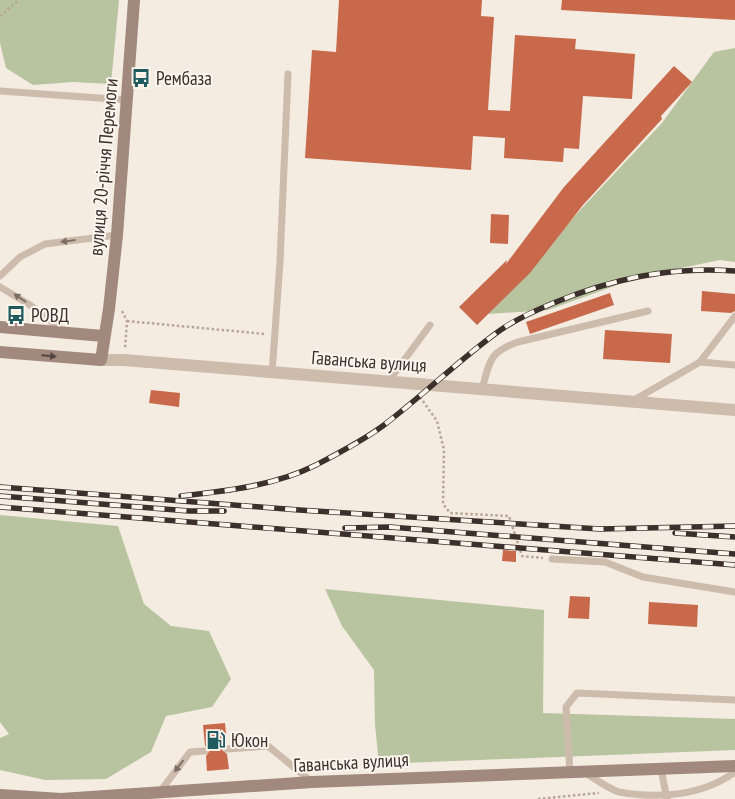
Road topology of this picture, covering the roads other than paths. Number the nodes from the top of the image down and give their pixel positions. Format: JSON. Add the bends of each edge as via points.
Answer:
{"nodes":[{"id":1,"x":134,"y":0,"type":"edge"},
{"id":2,"x":288,"y":74,"type":"dead end"},
{"id":3,"x":0,"y":92,"type":"edge"},
{"id":4,"x":127,"y":100,"type":"junction"},
{"id":5,"x":117,"y":235,"type":"junction"},
{"id":6,"x":0,"y":276,"type":"edge"},
{"id":7,"x":0,"y":286,"type":"edge"},
{"id":8,"x":648,"y":311,"type":"dead end"},
{"id":9,"x":735,"y":316,"type":"edge"},
{"id":10,"x":430,"y":325,"type":"dead end"},
{"id":11,"x":0,"y":327,"type":"edge"},
{"id":12,"x":66,"y":333,"type":"junction"},
{"id":13,"x":104,"y":336,"type":"junction"},
{"id":14,"x":0,"y":352,"type":"edge"},
{"id":15,"x":100,"y":360,"type":"junction"},
{"id":16,"x":700,"y":362,"type":"junction"},
{"id":17,"x":735,"y":365,"type":"edge"},
{"id":18,"x":272,"y":373,"type":"junction"},
{"id":19,"x":388,"y":382,"type":"junction"},
{"id":20,"x":482,"y":389,"type":"junction"},
{"id":21,"x":631,"y":402,"type":"junction"},
{"id":22,"x":735,"y":410,"type":"edge"},
{"id":23,"x":552,"y":560,"type":"road end"},
{"id":24,"x":735,"y":592,"type":"edge"},
{"id":25,"x":735,"y":700,"type":"edge"},
{"id":26,"x":227,"y":749,"type":"dead end"},
{"id":27,"x":205,"y":751,"type":"dead end"},
{"id":28,"x":735,"y":766,"type":"edge"},
{"id":29,"x":661,"y":769,"type":"junction"},
{"id":30,"x":577,"y":772,"type":"junction"},
{"id":31,"x":735,"y":772,"type":"edge"},
{"id":32,"x":312,"y":782,"type":"junction"},
{"id":33,"x":159,"y":792,"type":"junction"},
{"id":34,"x":0,"y":795,"type":"edge"},
{"id":35,"x":667,"y":799,"type":"edge"}],
"edges":[{"from":1,"to":4,"type":"main road","name":"вулиця 20-річчя Перемоги"},
{"from":2,"to":18,"type":"lane"},
{"from":3,"to":4,"type":"lane"},
{"from":4,"to":5,"type":"main road","name":"вулиця 20-річчя Перемоги"},
{"from":5,"to":6,"type":"lane","one_way":true,"via":[[45,244],[20,257]]},
{"from":5,"to":13,"type":"main road","name":"вулиця 20-річчя Перемоги"},
{"from":12,"to":7,"type":"lane","one_way":true},
{"from":8,"to":20,"type":"lane","via":[[500,348],[490,362]]},
{"from":9,"to":16,"type":"lane"},
{"from":10,"to":19,"type":"lane"},
{"from":11,"to":12,"type":"main road"},
{"from":12,"to":13,"type":"main road"},
{"from":13,"to":15,"type":"main road","name":"вулиця 20-річчя Перемоги"},
{"from":14,"to":15,"type":"main road","name":"Гаванська вулиця","one_way":true},
{"from":15,"to":18,"type":"street","name":"Гаванська вулиця"},
{"from":16,"to":17,"type":"lane"},
{"from":16,"to":21,"type":"lane"},
{"from":18,"to":19,"type":"street","name":"Гаванська вулиця"},
{"from":19,"to":20,"type":"street","name":"Гаванська вулиця"},
{"from":20,"to":21,"type":"street","name":"Гаванська вулиця"},
{"from":21,"to":22,"type":"street","name":"Гаванська вулиця"},
{"from":23,"to":24,"type":"lane","via":[[605,562],[643,577]]},
{"from":25,"to":30,"type":"lane","via":[[577,693],[566,707]]},
{"from":26,"to":32,"type":"lane","via":[[268,746]]},
{"from":27,"to":33,"type":"lane","one_way":true,"via":[[190,752]]},
{"from":28,"to":29,"type":"main road","name":"Гаванська вулиця"},
{"from":29,"to":30,"type":"main road","name":"Гаванська вулиця"},
{"from":29,"to":35,"type":"lane"},
{"from":30,"to":32,"type":"main road","name":"Гаванська вулиця"},
{"from":30,"to":35,"type":"lane","via":[[618,792]]},
{"from":31,"to":35,"type":"lane","via":[[700,792]]},
{"from":32,"to":33,"type":"main road","name":"Гаванська вулиця"},
{"from":33,"to":34,"type":"main road","name":"Гаванська вулиця","via":[[61,799]]}]}
